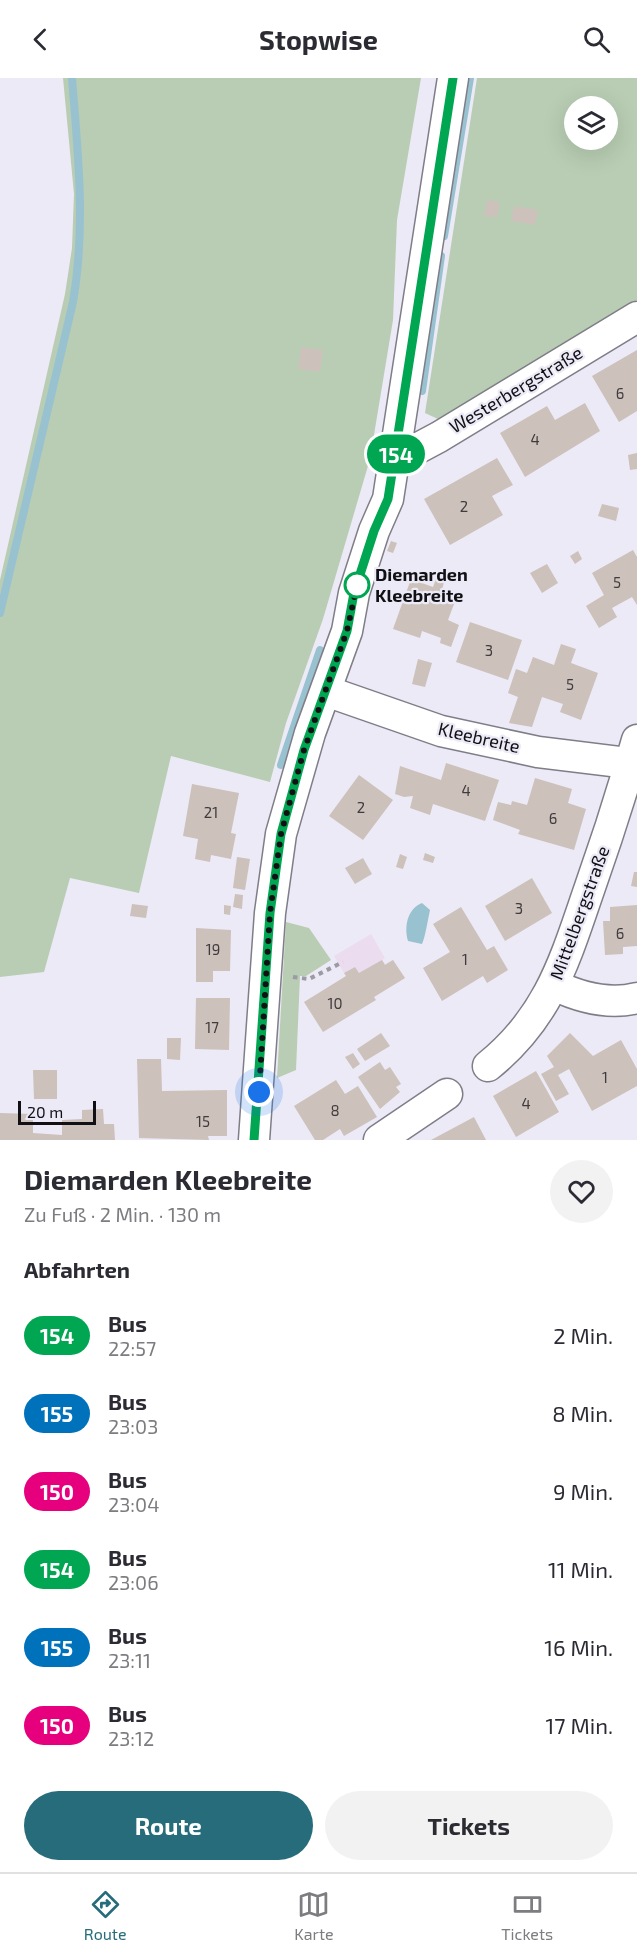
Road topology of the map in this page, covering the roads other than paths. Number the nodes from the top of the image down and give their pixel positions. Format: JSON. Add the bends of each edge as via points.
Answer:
{"nodes":[{"id":1,"x":453,"y":78,"type":"edge"},
{"id":2,"x":637,"y":317,"type":"edge"},
{"id":3,"x":394,"y":461,"type":"junction"},
{"id":4,"x":326,"y":690,"type":"junction"},
{"id":5,"x":635,"y":755,"type":"edge"},
{"id":6,"x":554,"y":985,"type":"junction"},
{"id":7,"x":637,"y":998,"type":"edge"},
{"id":8,"x":488,"y":1066,"type":"dead end"},
{"id":9,"x":447,"y":1094,"type":"dead end"},
{"id":10,"x":254,"y":1140,"type":"edge"},
{"id":11,"x":379,"y":1140,"type":"edge"}],
"edges":[{"from":1,"to":3,"type":"street"},
{"from":2,"to":3,"type":"street","name":"Westerbergstraße"},
{"from":3,"to":4,"type":"street","via":[[388,499],[374,531],[354,593],[347,631]]},
{"from":4,"to":5,"type":"street","name":"Kleebreite","via":[[441,731],[538,752]]},
{"from":4,"to":10,"type":"street","via":[[293,785],[273,878]]},
{"from":5,"to":6,"type":"street","name":"Mittelbergstraße"},
{"from":6,"to":7,"type":"street","via":[[603,999]]},
{"from":6,"to":8,"type":"street","name":"Mittelbergstraße","via":[[520,1039]]},
{"from":9,"to":11,"type":"street"}]}
